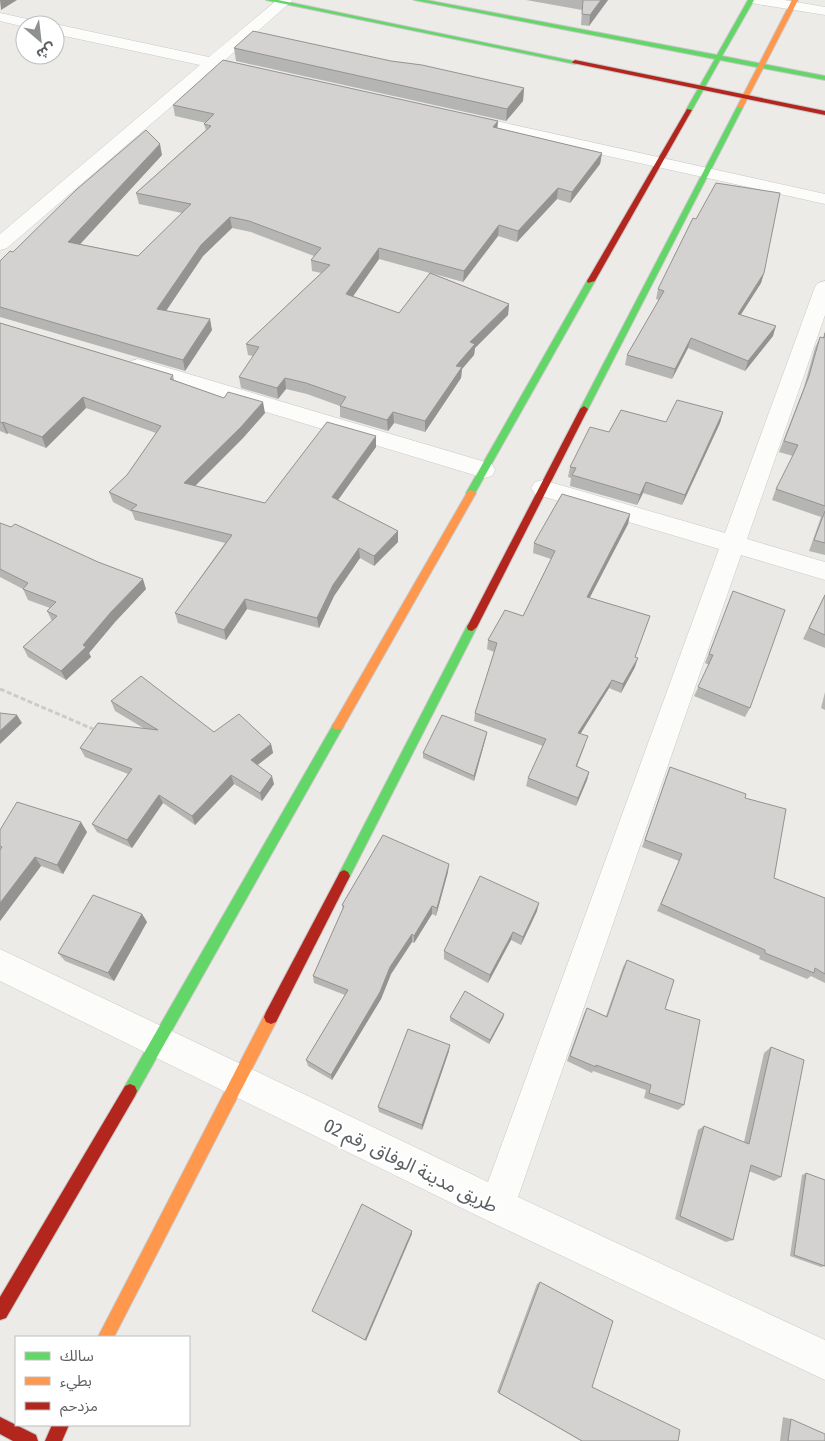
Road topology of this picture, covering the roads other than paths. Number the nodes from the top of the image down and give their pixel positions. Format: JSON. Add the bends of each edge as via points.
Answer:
{"nodes":[{"id":1,"x":418,"y":0,"type":"edge"},
{"id":2,"x":751,"y":0,"type":"edge"},
{"id":3,"x":757,"y":0,"type":"edge"},
{"id":4,"x":279,"y":1,"type":"edge"},
{"id":5,"x":793,"y":3,"type":"edge"},
{"id":6,"x":825,"y":12,"type":"edge"},
{"id":7,"x":0,"y":17,"type":"edge"},
{"id":8,"x":15,"y":20,"type":"edge"},
{"id":9,"x":65,"y":31,"type":"edge"},
{"id":10,"x":718,"y":58,"type":"junction"},
{"id":11,"x":214,"y":62,"type":"junction"},
{"id":12,"x":761,"y":66,"type":"junction"},
{"id":13,"x":272,"y":75,"type":"edge"},
{"id":14,"x":825,"y":78,"type":"edge"},
{"id":15,"x":702,"y":87,"type":"junction"},
{"id":16,"x":745,"y":97,"type":"junction"},
{"id":17,"x":825,"y":113,"type":"edge"},
{"id":18,"x":446,"y":115,"type":"edge"},
{"id":19,"x":659,"y":163,"type":"junction"},
{"id":20,"x":705,"y":173,"type":"junction"},
{"id":21,"x":825,"y":199,"type":"edge"},
{"id":22,"x":0,"y":244,"type":"edge"},
{"id":23,"x":824,"y":294,"type":"edge"},
{"id":24,"x":123,"y":362,"type":"edge"},
{"id":25,"x":484,"y":470,"type":"junction"},
{"id":26,"x":543,"y":488,"type":"junction"},
{"id":27,"x":733,"y":543,"type":"junction"},
{"id":28,"x":825,"y":571,"type":"edge"},
{"id":29,"x":0,"y":964,"type":"edge"},
{"id":30,"x":158,"y":1043,"type":"junction"},
{"id":31,"x":238,"y":1081,"type":"junction"},
{"id":32,"x":497,"y":1206,"type":"junction"},
{"id":33,"x":0,"y":1312,"type":"edge"},
{"id":34,"x":107,"y":1336,"type":"edge"},
{"id":35,"x":825,"y":1360,"type":"edge"},
{"id":36,"x":0,"y":1425,"type":"edge"},
{"id":37,"x":60,"y":1426,"type":"edge"},
{"id":38,"x":30,"y":1441,"type":"edge"},
{"id":39,"x":53,"y":1441,"type":"edge"}],
"edges":[{"from":1,"to":10,"type":"main road"},
{"from":2,"to":10,"type":"main road"},
{"from":3,"to":5,"type":"street"},
{"from":4,"to":11,"type":"street"},
{"from":4,"to":15,"type":"main road"},
{"from":5,"to":6,"type":"street"},
{"from":5,"to":12,"type":"main road"},
{"from":7,"to":8,"type":"street"},
{"from":9,"to":11,"type":"street"},
{"from":10,"to":12,"type":"main road"},
{"from":10,"to":15,"type":"main road"},
{"from":11,"to":13,"type":"street"},
{"from":11,"to":22,"type":"street"},
{"from":12,"to":14,"type":"main road"},
{"from":12,"to":16,"type":"main road"},
{"from":15,"to":16,"type":"main road"},
{"from":15,"to":19,"type":"main road"},
{"from":16,"to":17,"type":"main road"},
{"from":16,"to":20,"type":"main road"},
{"from":18,"to":19,"type":"street"},
{"from":19,"to":20,"type":"street"},
{"from":19,"to":25,"type":"main road"},
{"from":20,"to":21,"type":"street"},
{"from":20,"to":26,"type":"main road"},
{"from":23,"to":27,"type":"street"},
{"from":24,"to":25,"type":"street"},
{"from":25,"to":30,"type":"main road"},
{"from":26,"to":27,"type":"street"},
{"from":26,"to":31,"type":"main road"},
{"from":27,"to":28,"type":"street"},
{"from":27,"to":32,"type":"street"},
{"from":29,"to":30,"type":"street","name":"طريق مدينة الوفاق رقم 02"},
{"from":30,"to":31,"type":"street","name":"طريق مدينة الوفاق رقم 02"},
{"from":30,"to":33,"type":"main road"},
{"from":31,"to":32,"type":"street","name":"طريق مدينة الوفاق رقم 02"},
{"from":31,"to":34,"type":"main road"},
{"from":32,"to":35,"type":"street","name":"طريق مدينة الوفاق رقم 02"},
{"from":36,"to":38,"type":"main road"},
{"from":37,"to":39,"type":"main road"}]}
